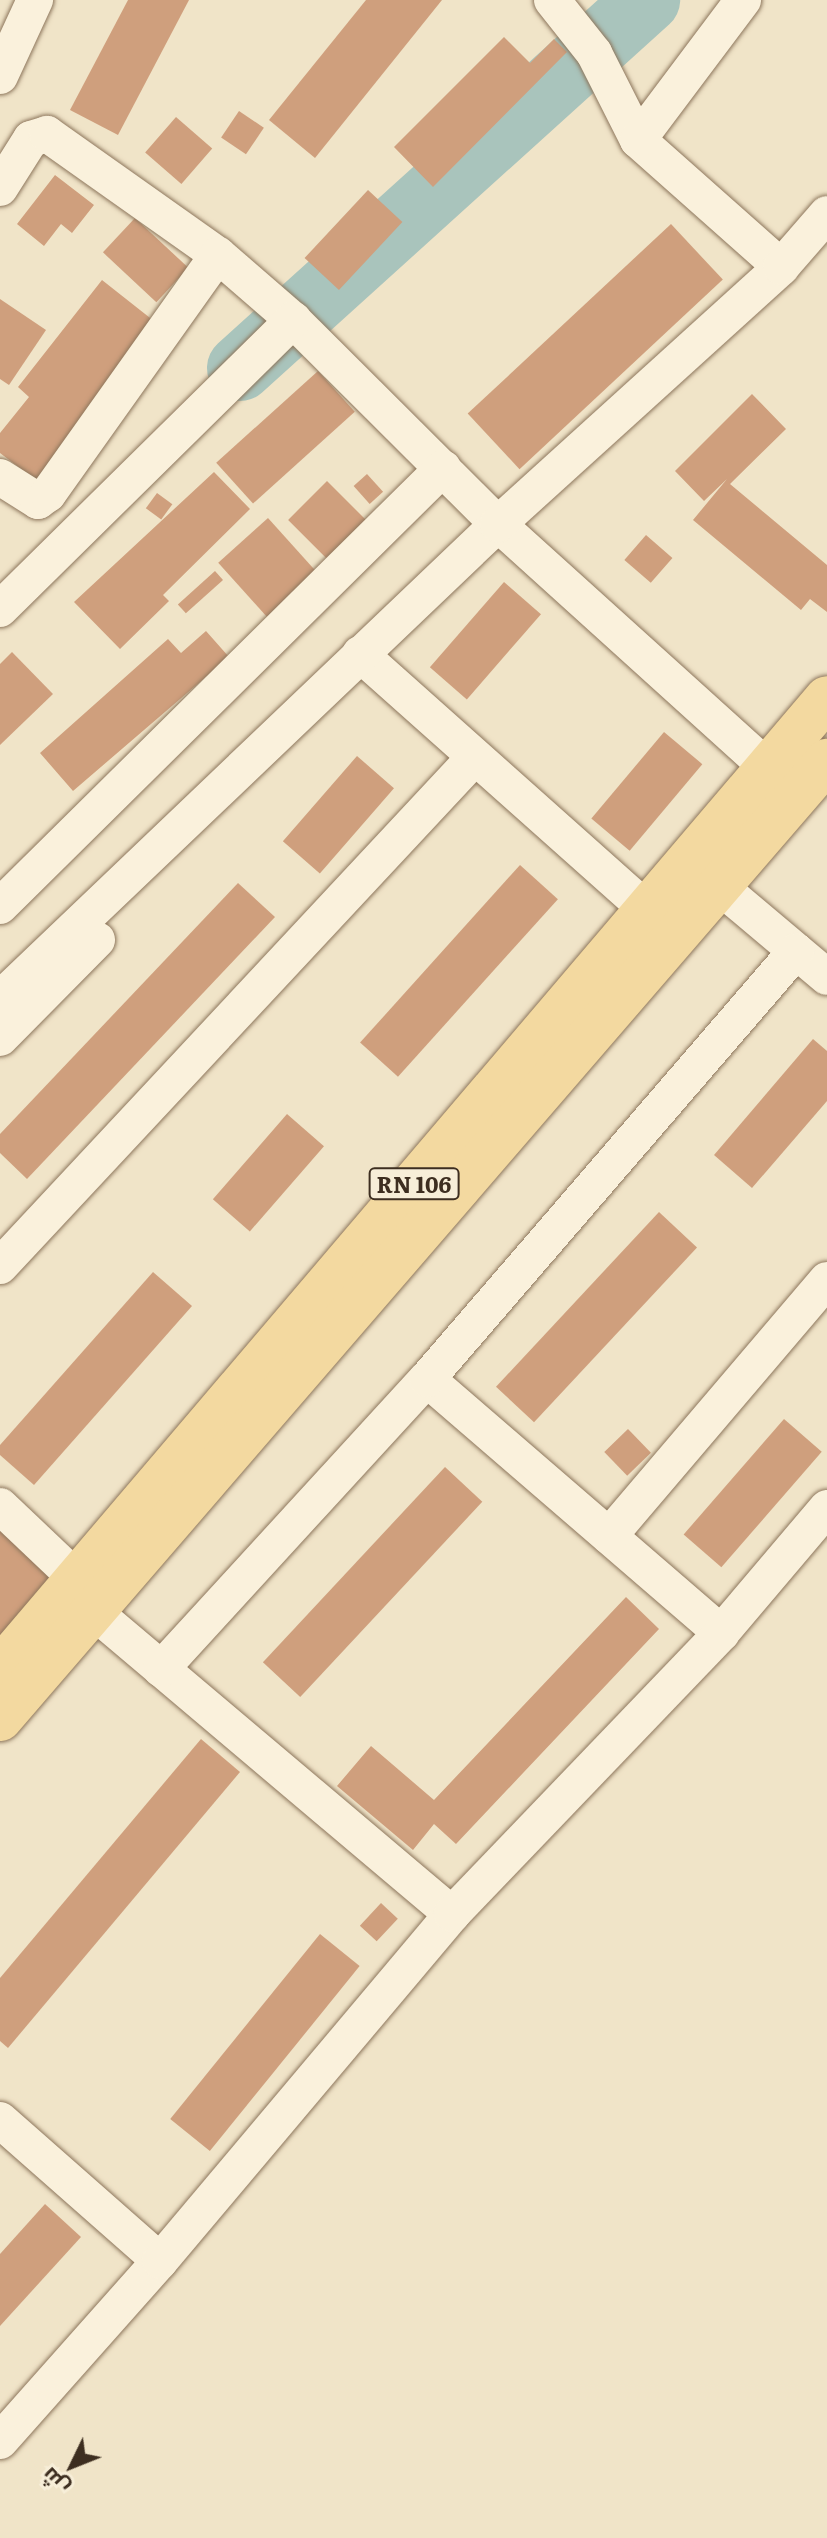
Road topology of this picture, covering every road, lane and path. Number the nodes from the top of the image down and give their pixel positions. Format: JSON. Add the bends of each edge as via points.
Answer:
{"nodes":[{"id":1,"x":35,"y":0,"type":"edge"},
{"id":2,"x":552,"y":0,"type":"edge"},
{"id":3,"x":743,"y":0,"type":"edge"},
{"id":4,"x":0,"y":76,"type":"edge"},
{"id":5,"x":638,"y":140,"type":"junction"},
{"id":6,"x":0,"y":188,"type":"edge"},
{"id":7,"x":827,"y":214,"type":"edge"},
{"id":8,"x":218,"y":255,"type":"junction"},
{"id":9,"x":781,"y":267,"type":"junction"},
{"id":10,"x":293,"y":320,"type":"junction"},
{"id":11,"x":443,"y":468,"type":"junction"},
{"id":12,"x":0,"y":477,"type":"edge"},
{"id":13,"x":498,"y":524,"type":"junction"},
{"id":14,"x":0,"y":609,"type":"edge"},
{"id":15,"x":360,"y":654,"type":"junction"},
{"id":16,"x":827,"y":698,"type":"edge"},
{"id":17,"x":475,"y":757,"type":"junction"},
{"id":18,"x":827,"y":761,"type":"edge"},
{"id":19,"x":782,"y":782,"type":"junction"},
{"id":20,"x":178,"y":834,"type":"junction"},
{"id":21,"x":719,"y":886,"type":"junction"},
{"id":22,"x":4,"y":894,"type":"edge"},
{"id":23,"x":647,"y":910,"type":"junction"},
{"id":24,"x":796,"y":951,"type":"junction"},
{"id":25,"x":827,"y":977,"type":"edge"},
{"id":26,"x":0,"y":999,"type":"edge"},
{"id":27,"x":0,"y":1038,"type":"edge"},
{"id":28,"x":0,"y":1266,"type":"edge"},
{"id":29,"x":827,"y":1280,"type":"edge"},
{"id":30,"x":427,"y":1379,"type":"junction"},
{"id":31,"x":0,"y":1506,"type":"edge"},
{"id":32,"x":827,"y":1508,"type":"edge"},
{"id":33,"x":609,"y":1536,"type":"junction"},
{"id":34,"x":85,"y":1595,"type":"junction"},
{"id":35,"x":721,"y":1633,"type":"junction"},
{"id":36,"x":0,"y":1669,"type":"edge"},
{"id":37,"x":161,"y":1669,"type":"junction"},
{"id":38,"x":0,"y":1719,"type":"edge"},
{"id":39,"x":452,"y":1914,"type":"junction"},
{"id":40,"x":0,"y":2120,"type":"edge"},
{"id":41,"x":160,"y":2261,"type":"junction"},
{"id":42,"x":0,"y":2441,"type":"edge"}],
"edges":[{"from":1,"to":4,"type":"street"},
{"from":2,"to":5,"type":"street","via":[[594,53]]},
{"from":3,"to":5,"type":"street"},
{"from":5,"to":9,"type":"street"},
{"from":6,"to":8,"type":"street","via":[[31,139],[47,134]]},
{"from":7,"to":9,"type":"street"},
{"from":8,"to":10,"type":"street"},
{"from":8,"to":12,"type":"street","via":[[48,494],[38,501]]},
{"from":9,"to":13,"type":"street"},
{"from":10,"to":11,"type":"street"},
{"from":10,"to":14,"type":"street"},
{"from":11,"to":13,"type":"street"},
{"from":11,"to":22,"type":"street"},
{"from":13,"to":15,"type":"street"},
{"from":13,"to":19,"type":"street"},
{"from":15,"to":17,"type":"street"},
{"from":15,"to":20,"type":"street"},
{"from":16,"to":19,"type":"main road","number":"RN 106"},
{"from":17,"to":23,"type":"street"},
{"from":17,"to":28,"type":"street"},
{"from":18,"to":19,"type":"main road","number":"RN 106"},
{"from":19,"to":21,"type":"main road","number":"RN 106"},
{"from":19,"to":23,"type":"main road","number":"RN 106"},
{"from":20,"to":26,"type":"street"},
{"from":20,"to":27,"type":"street","via":[[128,908]]},
{"from":21,"to":24,"type":"street"},
{"from":21,"to":34,"type":"main road","number":"RN 106"},
{"from":23,"to":34,"type":"main road","number":"RN 106"},
{"from":24,"to":25,"type":"street"},
{"from":24,"to":30,"type":"street"},
{"from":29,"to":33,"type":"street"},
{"from":30,"to":33,"type":"street"},
{"from":30,"to":37,"type":"street"},
{"from":31,"to":34,"type":"street"},
{"from":32,"to":35,"type":"street"},
{"from":33,"to":35,"type":"street"},
{"from":34,"to":36,"type":"main road","number":"RN 106"},
{"from":34,"to":37,"type":"street"},
{"from":34,"to":38,"type":"main road","number":"RN 106"},
{"from":35,"to":39,"type":"street"},
{"from":37,"to":39,"type":"street"},
{"from":39,"to":41,"type":"street"},
{"from":40,"to":41,"type":"street"},
{"from":41,"to":42,"type":"street"}]}
